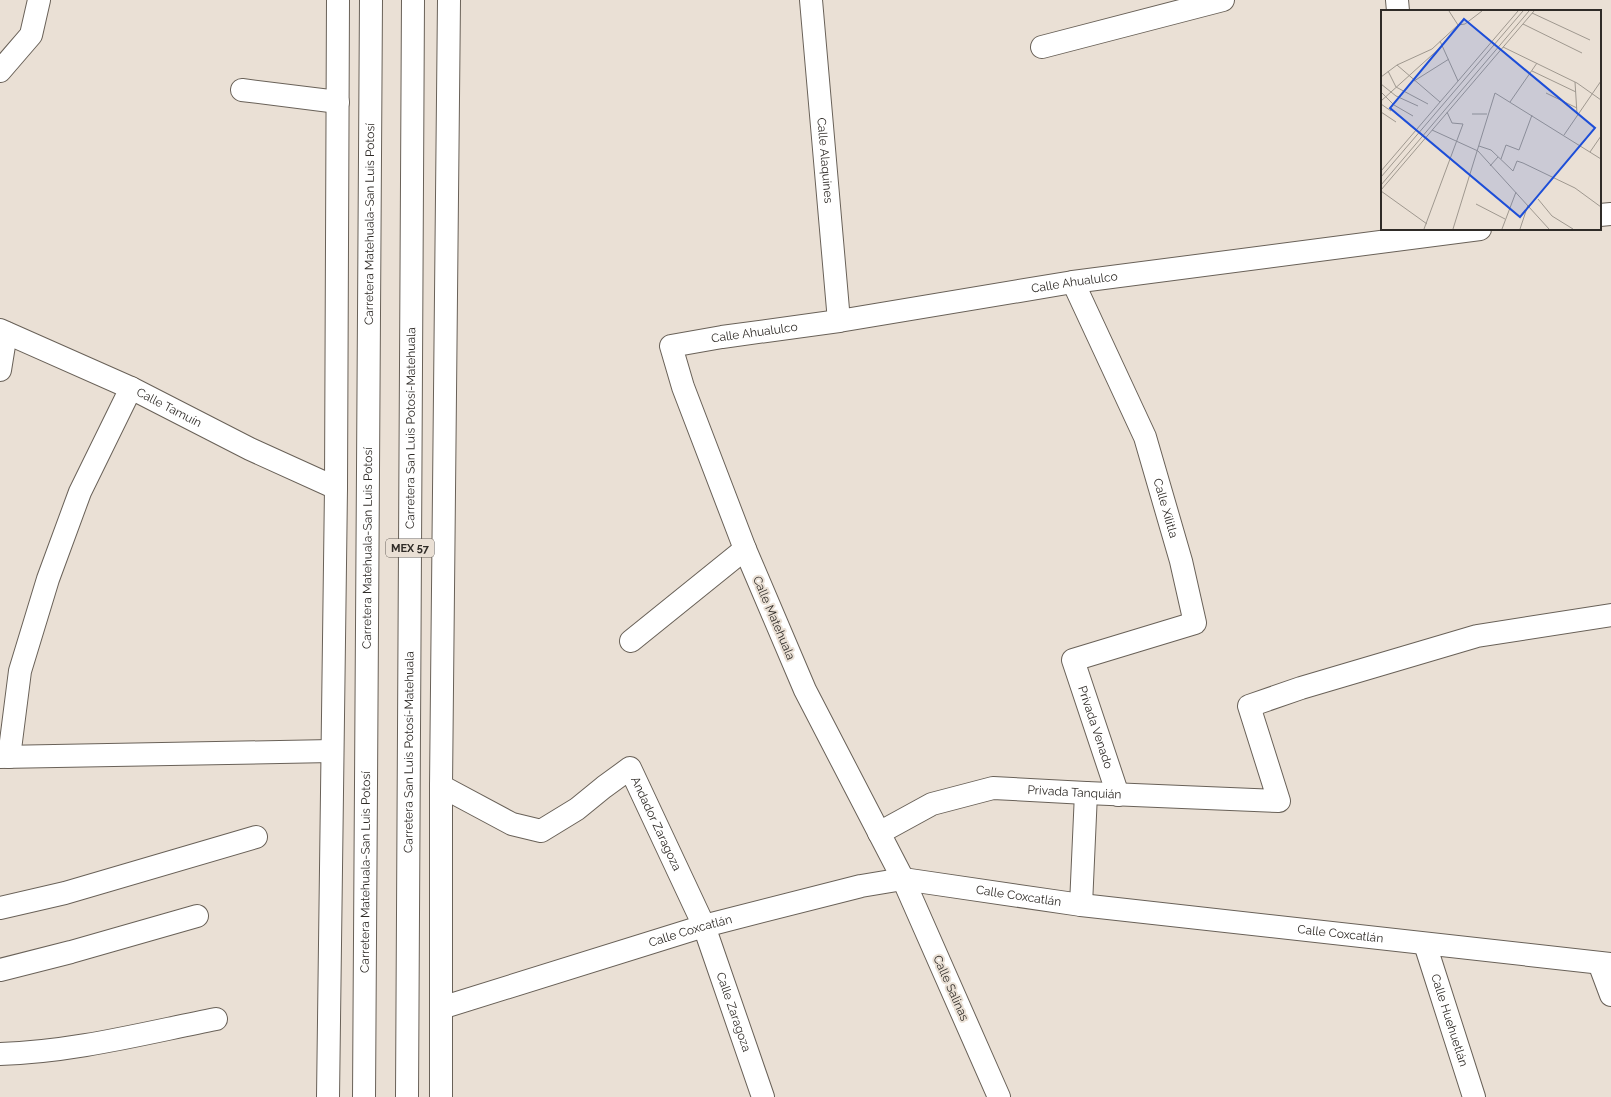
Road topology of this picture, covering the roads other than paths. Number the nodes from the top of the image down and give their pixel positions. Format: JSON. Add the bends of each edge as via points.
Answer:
{"nodes":[{"id":1,"x":39,"y":0,"type":"edge"},
{"id":2,"x":338,"y":0,"type":"edge"},
{"id":3,"x":371,"y":0,"type":"edge"},
{"id":4,"x":413,"y":0,"type":"edge"},
{"id":5,"x":449,"y":0,"type":"edge"},
{"id":6,"x":811,"y":0,"type":"edge"},
{"id":7,"x":1223,"y":0,"type":"edge"},
{"id":8,"x":1042,"y":47,"type":"dead end"},
{"id":9,"x":0,"y":71,"type":"edge"},
{"id":10,"x":242,"y":90,"type":"dead end"},
{"id":11,"x":338,"y":102,"type":"junction"},
{"id":12,"x":1611,"y":214,"type":"edge"},
{"id":13,"x":1601,"y":215,"type":"edge"},
{"id":14,"x":1461,"y":230,"type":"edge"},
{"id":15,"x":1423,"y":232,"type":"edge"},
{"id":16,"x":1073,"y":282,"type":"junction"},
{"id":17,"x":839,"y":321,"type":"junction"},
{"id":18,"x":3,"y":331,"type":"edge"},
{"id":19,"x":671,"y":346,"type":"joint"},
{"id":20,"x":0,"y":370,"type":"edge"},
{"id":21,"x":131,"y":388,"type":"junction"},
{"id":22,"x":336,"y":488,"type":"junction"},
{"id":23,"x":745,"y":549,"type":"junction"},
{"id":24,"x":1611,"y":615,"type":"edge"},
{"id":25,"x":631,"y":640,"type":"dead end"},
{"id":26,"x":1073,"y":660,"type":"joint"},
{"id":27,"x":332,"y":751,"type":"junction"},
{"id":28,"x":4,"y":757,"type":"edge"},
{"id":29,"x":441,"y":786,"type":"junction"},
{"id":30,"x":1086,"y":793,"type":"junction"},
{"id":31,"x":1118,"y":794,"type":"junction"},
{"id":32,"x":879,"y":833,"type":"junction"},
{"id":33,"x":256,"y":837,"type":"dead end"},
{"id":34,"x":903,"y":879,"type":"junction"},
{"id":35,"x":1081,"y":906,"type":"junction"},
{"id":36,"x":0,"y":908,"type":"edge"},
{"id":37,"x":197,"y":916,"type":"dead end"},
{"id":38,"x":704,"y":926,"type":"junction"},
{"id":39,"x":1425,"y":944,"type":"junction"},
{"id":40,"x":1605,"y":963,"type":"edge"},
{"id":41,"x":0,"y":970,"type":"edge"},
{"id":42,"x":1611,"y":994,"type":"edge"},
{"id":43,"x":441,"y":1008,"type":"junction"},
{"id":44,"x":216,"y":1019,"type":"dead end"},
{"id":45,"x":0,"y":1054,"type":"edge"},
{"id":46,"x":328,"y":1097,"type":"edge"},
{"id":47,"x":364,"y":1097,"type":"edge"},
{"id":48,"x":407,"y":1097,"type":"edge"},
{"id":49,"x":441,"y":1097,"type":"edge"},
{"id":50,"x":763,"y":1097,"type":"edge"},
{"id":51,"x":999,"y":1097,"type":"edge"},
{"id":52,"x":1474,"y":1097,"type":"edge"}],
"edges":[{"from":1,"to":9,"type":"main road","via":[[31,35]]},
{"from":2,"to":11,"type":"main road"},
{"from":3,"to":47,"type":"main road","name":"Carretera Matehuala-San Luis Potosí"},
{"from":4,"to":48,"type":"main road","name":"Carretera San Luis Potosí-Matehuala","number":"MEX 57"},
{"from":5,"to":29,"type":"main road"},
{"from":6,"to":17,"type":"main road","name":"Calle Alaquines"},
{"from":7,"to":8,"type":"main road"},
{"from":10,"to":11,"type":"main road"},
{"from":11,"to":22,"type":"main road"},
{"from":12,"to":13,"type":"main road"},
{"from":14,"to":15,"type":"main road","name":"Calle Ahualulco"},
{"from":15,"to":16,"type":"main road","name":"Calle Ahualulco"},
{"from":16,"to":17,"type":"main road","name":"Calle Ahualulco"},
{"from":16,"to":26,"type":"main road","name":"Calle Xilitla","via":[[1145,437],[1181,562],[1194,623]]},
{"from":17,"to":19,"type":"main road","name":"Calle Ahualulco"},
{"from":18,"to":20,"type":"main road"},
{"from":18,"to":21,"type":"main road","name":"Calle Tamuín"},
{"from":19,"to":23,"type":"main road","name":"Calle Matehuala","via":[[683,387]]},
{"from":21,"to":22,"type":"main road","name":"Calle Tamuín","via":[[250,449]]},
{"from":21,"to":28,"type":"main road","via":[[80,492],[48,579],[20,671]]},
{"from":22,"to":27,"type":"main road"},
{"from":23,"to":25,"type":"main road"},
{"from":23,"to":32,"type":"main road","name":"Calle Matehuala","via":[[805,690]]},
{"from":24,"to":31,"type":"main road","name":"Privada Tanquián","via":[[1476,636],[1249,706],[1279,801]]},
{"from":26,"to":31,"type":"main road","name":"Privada Venado"},
{"from":27,"to":28,"type":"main road"},
{"from":27,"to":46,"type":"main road"},
{"from":29,"to":38,"type":"main road","name":"Andador Zaragoza","via":[[512,824],[541,831],[577,809],[630,768]]},
{"from":29,"to":43,"type":"main road"},
{"from":30,"to":31,"type":"main road","name":"Privada Tanquián"},
{"from":30,"to":32,"type":"main road","name":"Privada Tanquián","via":[[993,788],[932,804]]},
{"from":30,"to":35,"type":"main road"},
{"from":32,"to":34,"type":"main road","name":"Calle Matehuala"},
{"from":33,"to":36,"type":"main road","via":[[65,893]]},
{"from":34,"to":35,"type":"main road","name":"Calle Coxcatlán"},
{"from":34,"to":38,"type":"main road","name":"Calle Coxcatlán","via":[[860,886]]},
{"from":34,"to":51,"type":"main road","name":"Calle Salinas"},
{"from":35,"to":39,"type":"main road","name":"Calle Coxcatlán"},
{"from":37,"to":41,"type":"main road"},
{"from":38,"to":43,"type":"main road","name":"Calle Coxcatlán"},
{"from":38,"to":50,"type":"main road","name":"Calle Zaragoza"},
{"from":39,"to":40,"type":"main road","name":"Calle Coxcatlán"},
{"from":39,"to":52,"type":"main road","name":"Calle Huehuetlán"},
{"from":40,"to":42,"type":"main road"},
{"from":43,"to":49,"type":"main road"},
{"from":44,"to":45,"type":"main road","via":[[96,1043],[19,1054]]}]}
